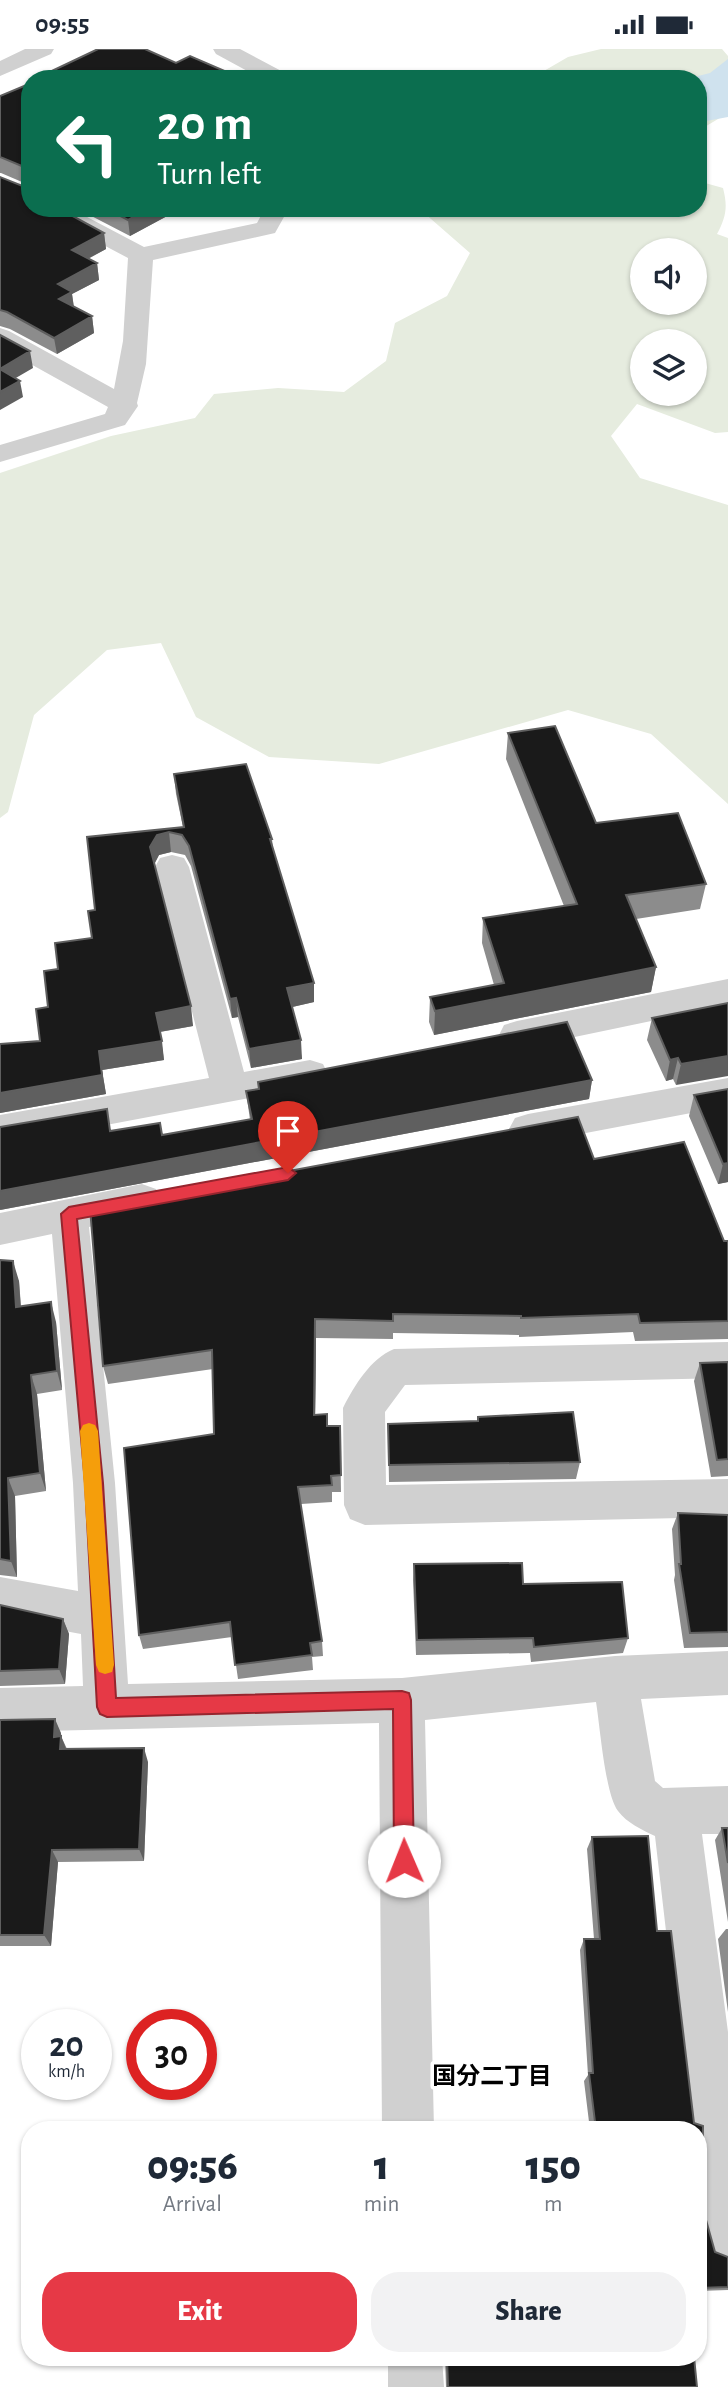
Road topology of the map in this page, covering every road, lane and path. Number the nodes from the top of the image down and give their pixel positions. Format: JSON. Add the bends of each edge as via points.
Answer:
{"nodes":[{"id":1,"x":43,"y":49,"type":"edge"},
{"id":2,"x":224,"y":49,"type":"edge"},
{"id":3,"x":0,"y":69,"type":"edge"},
{"id":4,"x":262,"y":70,"type":"edge"},
{"id":5,"x":68,"y":217,"type":"edge"},
{"id":6,"x":272,"y":217,"type":"edge"},
{"id":7,"x":141,"y":255,"type":"junction"},
{"id":8,"x":0,"y":336,"type":"edge"},
{"id":9,"x":125,"y":406,"type":"junction"},
{"id":10,"x":0,"y":454,"type":"edge"},
{"id":11,"x":172,"y":867,"type":"dead end"},
{"id":12,"x":728,"y":992,"type":"edge"},
{"id":13,"x":490,"y":1040,"type":"edge"},
{"id":14,"x":345,"y":1068,"type":"edge"},
{"id":15,"x":230,"y":1088,"type":"junction"},
{"id":16,"x":728,"y":1092,"type":"edge"},
{"id":17,"x":0,"y":1130,"type":"edge"},
{"id":18,"x":495,"y":1135,"type":"edge"},
{"id":19,"x":178,"y":1194,"type":"edge"},
{"id":20,"x":69,"y":1214,"type":"junction"},
{"id":21,"x":0,"y":1229,"type":"edge"},
{"id":22,"x":728,"y":1360,"type":"edge"},
{"id":23,"x":728,"y":1499,"type":"edge"},
{"id":24,"x":0,"y":1598,"type":"edge"},
{"id":25,"x":103,"y":1617,"type":"junction"},
{"id":26,"x":728,"y":1673,"type":"edge"},
{"id":27,"x":615,"y":1678,"type":"junction"},
{"id":28,"x":402,"y":1700,"type":"junction"},
{"id":29,"x":107,"y":1707,"type":"junction"},
{"id":30,"x":0,"y":1710,"type":"edge"},
{"id":31,"x":728,"y":1810,"type":"edge"},
{"id":32,"x":676,"y":1813,"type":"junction"},
{"id":33,"x":408,"y":2121,"type":"edge"},
{"id":34,"x":728,"y":2236,"type":"edge"},
{"id":35,"x":415,"y":2366,"type":"edge"},
{"id":36,"x":416,"y":2387,"type":"edge"}],
"edges":[{"from":1,"to":3,"type":"street"},
{"from":2,"to":4,"type":"street"},
{"from":5,"to":7,"type":"street"},
{"from":6,"to":7,"type":"street","via":[[266,229]]},
{"from":7,"to":9,"type":"street"},
{"from":8,"to":9,"type":"street"},
{"from":9,"to":10,"type":"street","via":[[116,419]]},
{"from":11,"to":15,"type":"street"},
{"from":12,"to":13,"type":"street"},
{"from":14,"to":15,"type":"street"},
{"from":15,"to":17,"type":"street"},
{"from":16,"to":18,"type":"street"},
{"from":19,"to":20,"type":"street"},
{"from":20,"to":21,"type":"street"},
{"from":20,"to":25,"type":"street"},
{"from":22,"to":23,"type":"street","via":[[394,1367],[364,1408],[365,1506]]},
{"from":24,"to":25,"type":"street"},
{"from":25,"to":29,"type":"street"},
{"from":26,"to":27,"type":"street"},
{"from":27,"to":28,"type":"street"},
{"from":27,"to":32,"type":"street","via":[[634,1794],[655,1812]]},
{"from":28,"to":29,"type":"street"},
{"from":28,"to":33,"type":"street"},
{"from":29,"to":30,"type":"street"},
{"from":31,"to":32,"type":"street"},
{"from":32,"to":34,"type":"street"},
{"from":35,"to":36,"type":"street"}]}
